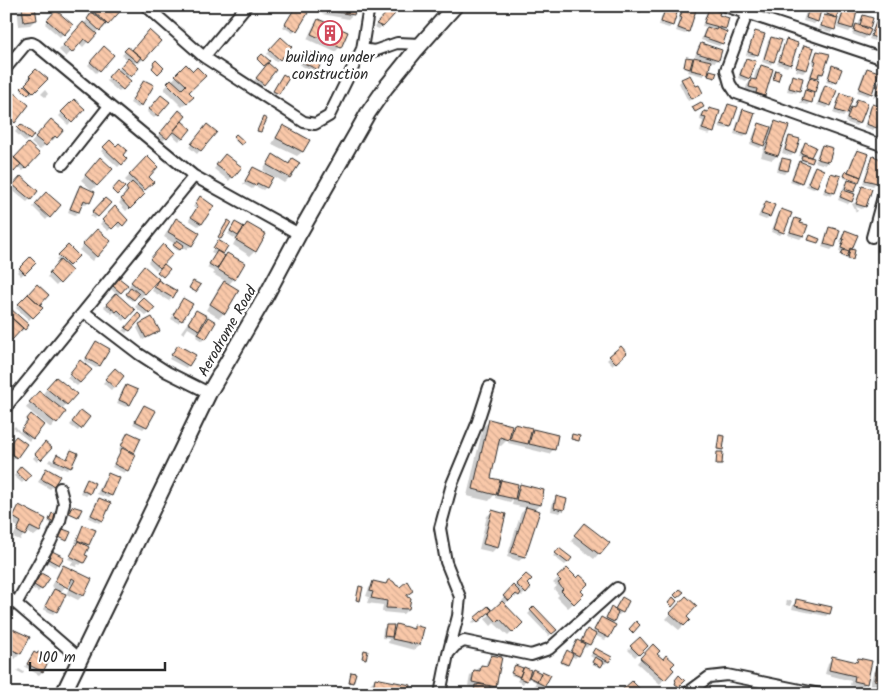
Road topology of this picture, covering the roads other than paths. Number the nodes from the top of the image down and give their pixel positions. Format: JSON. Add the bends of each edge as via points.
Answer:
{"nodes":[{"id":1,"x":146,"y":6,"type":"edge"},
{"id":2,"x":246,"y":6,"type":"edge"},
{"id":3,"x":369,"y":6,"type":"edge"},
{"id":4,"x":455,"y":6,"type":"edge"},
{"id":5,"x":725,"y":6,"type":"edge"},
{"id":6,"x":747,"y":14,"type":"junction"},
{"id":7,"x":421,"y":44,"type":"junction"},
{"id":8,"x":362,"y":49,"type":"junction"},
{"id":9,"x":204,"y":57,"type":"junction"},
{"id":10,"x":884,"y":59,"type":"edge"},
{"id":11,"x":6,"y":68,"type":"edge"},
{"id":12,"x":109,"y":106,"type":"junction"},
{"id":13,"x":884,"y":146,"type":"edge"},
{"id":14,"x":63,"y":164,"type":"dead end"},
{"id":15,"x":194,"y":176,"type":"junction"},
{"id":16,"x":884,"y":193,"type":"edge"},
{"id":17,"x":882,"y":205,"type":"edge"},
{"id":18,"x":299,"y":234,"type":"junction"},
{"id":19,"x":872,"y":237,"type":"dead end"},
{"id":20,"x":84,"y":312,"type":"junction"},
{"id":21,"x":489,"y":387,"type":"dead end"},
{"id":22,"x":209,"y":393,"type":"junction"},
{"id":23,"x":6,"y":407,"type":"edge"},
{"id":24,"x":60,"y":488,"type":"dead end"},
{"id":25,"x":617,"y":588,"type":"dead end"},
{"id":26,"x":6,"y":595,"type":"edge"},
{"id":27,"x":16,"y":604,"type":"junction"},
{"id":28,"x":448,"y":654,"type":"junction"},
{"id":29,"x":80,"y":659,"type":"junction"},
{"id":30,"x":63,"y":694,"type":"edge"},
{"id":31,"x":440,"y":694,"type":"edge"},
{"id":32,"x":686,"y":694,"type":"edge"},
{"id":33,"x":820,"y":694,"type":"edge"}],
"edges":[{"from":1,"to":9,"type":"street"},
{"from":2,"to":9,"type":"street"},
{"from":3,"to":8,"type":"street"},
{"from":4,"to":7,"type":"street","name":"Aerodrome Road"},
{"from":5,"to":6,"type":"street"},
{"from":6,"to":10,"type":"street"},
{"from":6,"to":13,"type":"street","via":[[726,70],[736,93]]},
{"from":7,"to":8,"type":"street","via":[[397,43],[374,52]]},
{"from":7,"to":18,"type":"street","name":"Aerodrome Road","via":[[368,113]]},
{"from":8,"to":9,"type":"street","via":[[329,116],[315,124],[304,122]]},
{"from":11,"to":12,"type":"street","via":[[26,44],[32,43]]},
{"from":12,"to":14,"type":"street"},
{"from":12,"to":15,"type":"street"},
{"from":15,"to":18,"type":"street"},
{"from":15,"to":20,"type":"street"},
{"from":16,"to":17,"type":"street"},
{"from":17,"to":19,"type":"street"},
{"from":18,"to":22,"type":"street","name":"Aerodrome Road"},
{"from":20,"to":22,"type":"street","via":[[139,354]]},
{"from":20,"to":23,"type":"street"},
{"from":21,"to":28,"type":"street","via":[[452,484],[440,528],[446,562],[460,598]]},
{"from":22,"to":29,"type":"street","name":"Aerodrome Road"},
{"from":24,"to":27,"type":"street","via":[[64,503],[60,521]]},
{"from":25,"to":28,"type":"street","via":[[549,649],[531,655],[464,641]]},
{"from":26,"to":27,"type":"street"},
{"from":27,"to":29,"type":"street"},
{"from":28,"to":31,"type":"street"},
{"from":29,"to":30,"type":"street","name":"Aerodrome Road"},
{"from":32,"to":33,"type":"street","via":[[709,677],[727,674]]}]}
